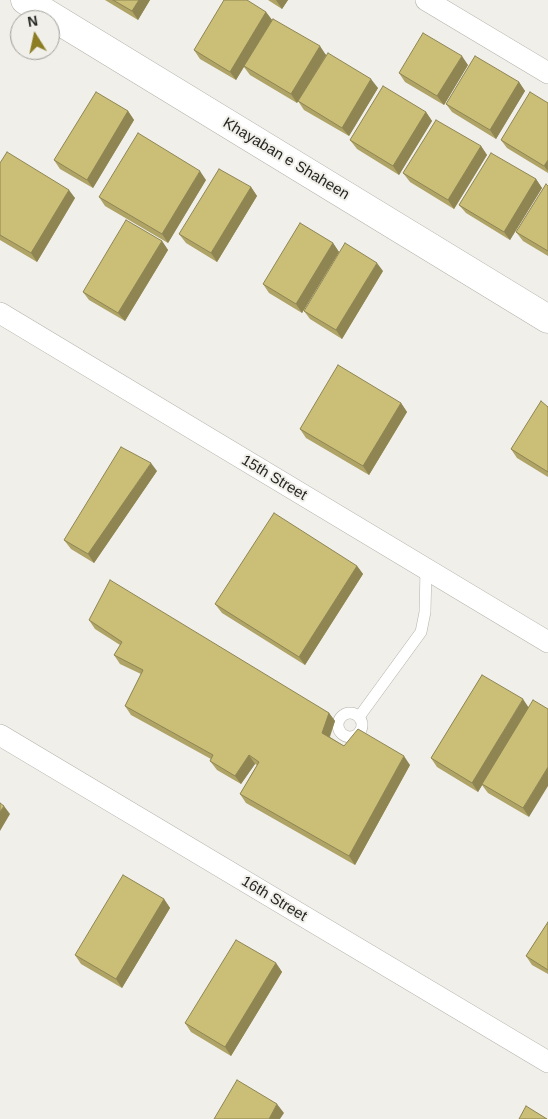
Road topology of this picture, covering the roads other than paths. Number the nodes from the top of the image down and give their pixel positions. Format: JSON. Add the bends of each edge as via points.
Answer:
{"nodes":[{"id":1,"x":25,"y":0,"type":"edge"},
{"id":2,"x":426,"y":0,"type":"edge"},
{"id":3,"x":548,"y":73,"type":"edge"},
{"id":4,"x":0,"y":313,"type":"edge"},
{"id":5,"x":548,"y":318,"type":"edge"},
{"id":6,"x":426,"y":569,"type":"junction"},
{"id":7,"x":548,"y":642,"type":"edge"},
{"id":8,"x":359,"y":717,"type":"dead end"},
{"id":9,"x":0,"y":735,"type":"edge"},
{"id":10,"x":548,"y":1062,"type":"edge"}],
"edges":[{"from":1,"to":5,"type":"main road","name":"Khayaban e Shaheen"},
{"from":2,"to":3,"type":"street"},
{"from":4,"to":6,"type":"street","name":"15th Street"},
{"from":6,"to":7,"type":"street","name":"15th Street"},
{"from":6,"to":8,"type":"lane","via":[[421,632]]},
{"from":9,"to":10,"type":"street","name":"16th Street"}]}
